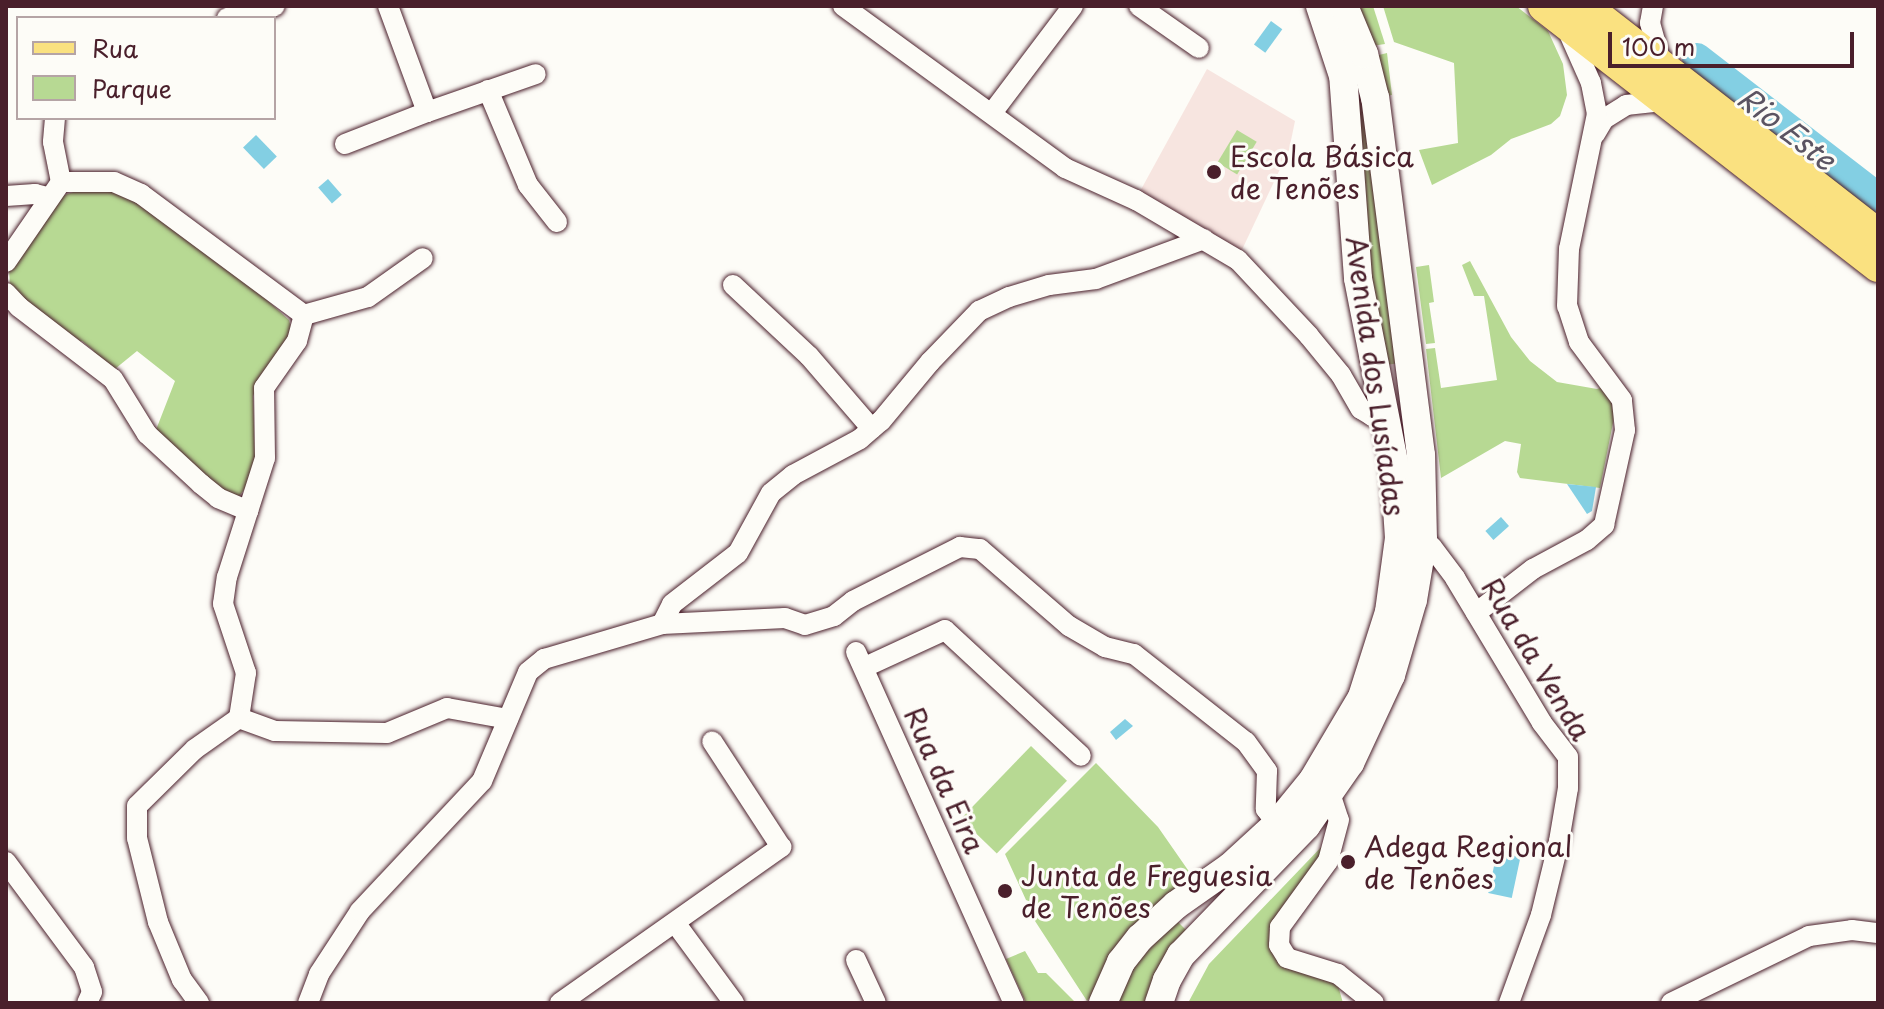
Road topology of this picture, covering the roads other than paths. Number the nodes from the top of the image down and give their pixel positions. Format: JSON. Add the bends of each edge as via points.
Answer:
{"nodes":[{"id":1,"x":275,"y":6,"type":"edge"},
{"id":2,"x":388,"y":6,"type":"edge"},
{"id":3,"x":843,"y":6,"type":"edge"},
{"id":4,"x":1073,"y":6,"type":"edge"},
{"id":5,"x":1139,"y":6,"type":"edge"},
{"id":6,"x":1320,"y":6,"type":"edge"},
{"id":7,"x":1344,"y":6,"type":"edge"},
{"id":8,"x":1653,"y":6,"type":"edge"},
{"id":9,"x":248,"y":8,"type":"edge"},
{"id":10,"x":1564,"y":11,"type":"edge"},
{"id":11,"x":1199,"y":48,"type":"dead end"},
{"id":12,"x":1662,"y":66,"type":"junction"},
{"id":13,"x":536,"y":74,"type":"dead end"},
{"id":14,"x":488,"y":90,"type":"junction"},
{"id":15,"x":1665,"y":101,"type":"junction"},
{"id":16,"x":427,"y":112,"type":"junction"},
{"id":17,"x":992,"y":113,"type":"junction"},
{"id":18,"x":55,"y":120,"type":"edge"},
{"id":19,"x":1595,"y":134,"type":"junction"},
{"id":20,"x":345,"y":144,"type":"dead end"},
{"id":21,"x":54,"y":189,"type":"junction"},
{"id":22,"x":6,"y":196,"type":"edge"},
{"id":23,"x":557,"y":222,"type":"dead end"},
{"id":24,"x":1878,"y":235,"type":"edge"},
{"id":25,"x":1204,"y":239,"type":"junction"},
{"id":26,"x":423,"y":258,"type":"dead end"},
{"id":27,"x":6,"y":262,"type":"edge"},
{"id":28,"x":1878,"y":266,"type":"edge"},
{"id":29,"x":733,"y":285,"type":"dead end"},
{"id":30,"x":6,"y":293,"type":"edge"},
{"id":31,"x":304,"y":315,"type":"junction"},
{"id":32,"x":1412,"y":377,"type":"junction"},
{"id":33,"x":1379,"y":382,"type":"junction"},
{"id":34,"x":1387,"y":417,"type":"junction"},
{"id":35,"x":872,"y":429,"type":"junction"},
{"id":36,"x":248,"y":511,"type":"junction"},
{"id":37,"x":1411,"y":539,"type":"junction"},
{"id":38,"x":1476,"y":613,"type":"junction"},
{"id":39,"x":662,"y":624,"type":"junction"},
{"id":40,"x":239,"y":718,"type":"junction"},
{"id":41,"x":508,"y":719,"type":"junction"},
{"id":42,"x":712,"y":741,"type":"dead end"},
{"id":43,"x":1081,"y":756,"type":"dead end"},
{"id":44,"x":1322,"y":787,"type":"junction"},
{"id":45,"x":1277,"y":824,"type":"junction"},
{"id":46,"x":6,"y":862,"type":"edge"},
{"id":47,"x":1173,"y":907,"type":"junction"},
{"id":48,"x":676,"y":924,"type":"junction"},
{"id":49,"x":1878,"y":933,"type":"edge"},
{"id":50,"x":1198,"y":934,"type":"junction"},
{"id":51,"x":856,"y":960,"type":"dead end"},
{"id":52,"x":87,"y":1003,"type":"edge"},
{"id":53,"x":199,"y":1003,"type":"edge"},
{"id":54,"x":308,"y":1003,"type":"edge"},
{"id":55,"x":560,"y":1003,"type":"edge"},
{"id":56,"x":734,"y":1003,"type":"edge"},
{"id":57,"x":876,"y":1003,"type":"edge"},
{"id":58,"x":1014,"y":1003,"type":"edge"},
{"id":59,"x":1103,"y":1003,"type":"edge"},
{"id":60,"x":1159,"y":1003,"type":"edge"},
{"id":61,"x":1374,"y":1003,"type":"edge"},
{"id":62,"x":1509,"y":1003,"type":"edge"},
{"id":63,"x":1671,"y":1003,"type":"edge"}],
"edges":[{"from":1,"to":9,"type":"street"},
{"from":2,"to":16,"type":"street"},
{"from":3,"to":17,"type":"street"},
{"from":4,"to":17,"type":"street"},
{"from":5,"to":11,"type":"street"},
{"from":6,"to":33,"type":"main road","name":"Avenida dos Lusíadas","via":[[1343,76],[1358,278]]},
{"from":7,"to":32,"type":"main road","name":"Avenida dos Lusíadas","via":[[1375,98]]},
{"from":8,"to":12,"type":"street","via":[[1650,23]]},
{"from":10,"to":12,"type":"main road"},
{"from":10,"to":15,"type":"main road"},
{"from":10,"to":19,"type":"street","via":[[1591,83]]},
{"from":12,"to":24,"type":"main road"},
{"from":13,"to":14,"type":"street"},
{"from":14,"to":16,"type":"street"},
{"from":14,"to":23,"type":"street","via":[[528,185]]},
{"from":15,"to":19,"type":"street","via":[[1626,105],[1604,119]]},
{"from":15,"to":28,"type":"main road"},
{"from":16,"to":20,"type":"street"},
{"from":17,"to":25,"type":"street","via":[[1065,168]]},
{"from":18,"to":21,"type":"street"},
{"from":19,"to":38,"type":"street","via":[[1566,286],[1579,342],[1616,390],[1626,413],[1609,513],[1595,534],[1533,569]]},
{"from":21,"to":22,"type":"street"},
{"from":21,"to":27,"type":"street"},
{"from":21,"to":31,"type":"street","via":[[114,182],[141,194]]},
{"from":25,"to":34,"type":"street","via":[[1257,277],[1341,375],[1361,409]]},
{"from":25,"to":35,"type":"street","via":[[1096,279],[1049,285],[979,311]]},
{"from":26,"to":31,"type":"street","via":[[368,297]]},
{"from":29,"to":35,"type":"street","via":[[809,356]]},
{"from":30,"to":36,"type":"street","via":[[113,379],[147,434],[201,484]]},
{"from":31,"to":36,"type":"street","via":[[297,341],[264,388],[265,458]]},
{"from":32,"to":33,"type":"main road","via":[[1393,369]]},
{"from":32,"to":37,"type":"main road","name":"Avenida dos Lusíadas","via":[[1422,468]]},
{"from":33,"to":34,"type":"main road","name":"Avenida dos Lusíadas"},
{"from":34,"to":37,"type":"main road","name":"Avenida dos Lusíadas"},
{"from":35,"to":39,"type":"street","via":[[771,493],[738,553],[672,604]]},
{"from":36,"to":40,"type":"street","via":[[223,604],[246,673]]},
{"from":37,"to":38,"type":"street","name":"Rua da Venda","via":[[1442,559]]},
{"from":37,"to":44,"type":"main road","name":"Avenida dos Lusíadas","via":[[1373,669]]},
{"from":38,"to":62,"type":"street","name":"Rua da Venda","via":[[1568,757],[1559,841],[1541,915]]},
{"from":39,"to":41,"type":"street","via":[[544,659],[528,672]]},
{"from":39,"to":45,"type":"street","via":[[785,618],[805,625],[834,616],[853,601],[960,547],[980,549],[1069,626],[1105,647],[1134,654],[1246,742],[1267,771],[1266,809]]},
{"from":40,"to":41,"type":"street","via":[[275,731],[387,733],[447,708]]},
{"from":40,"to":53,"type":"street","via":[[195,749],[137,806],[137,838],[158,922],[182,980]]},
{"from":41,"to":54,"type":"street","via":[[482,781],[360,911],[319,974]]},
{"from":42,"to":48,"type":"street","via":[[781,847]]},
{"from":43,"to":58,"type":"street","name":"Rua da Eira","via":[[945,630],[860,659]]},
{"from":44,"to":45,"type":"main road"},
{"from":44,"to":50,"type":"main road","via":[[1306,826]]},
{"from":44,"to":61,"type":"street","via":[[1339,820],[1328,861],[1280,927],[1279,945],[1287,958],[1338,974]]},
{"from":45,"to":47,"type":"main road","via":[[1230,867]]},
{"from":46,"to":52,"type":"street","via":[[84,967],[92,992]]},
{"from":47,"to":50,"type":"main road"},
{"from":47,"to":59,"type":"main road","via":[[1121,962]]},
{"from":48,"to":55,"type":"street"},
{"from":48,"to":56,"type":"street"},
{"from":49,"to":63,"type":"street","via":[[1852,930],[1809,936]]},
{"from":50,"to":60,"type":"main road","via":[[1167,980]]},
{"from":51,"to":57,"type":"street"}]}
